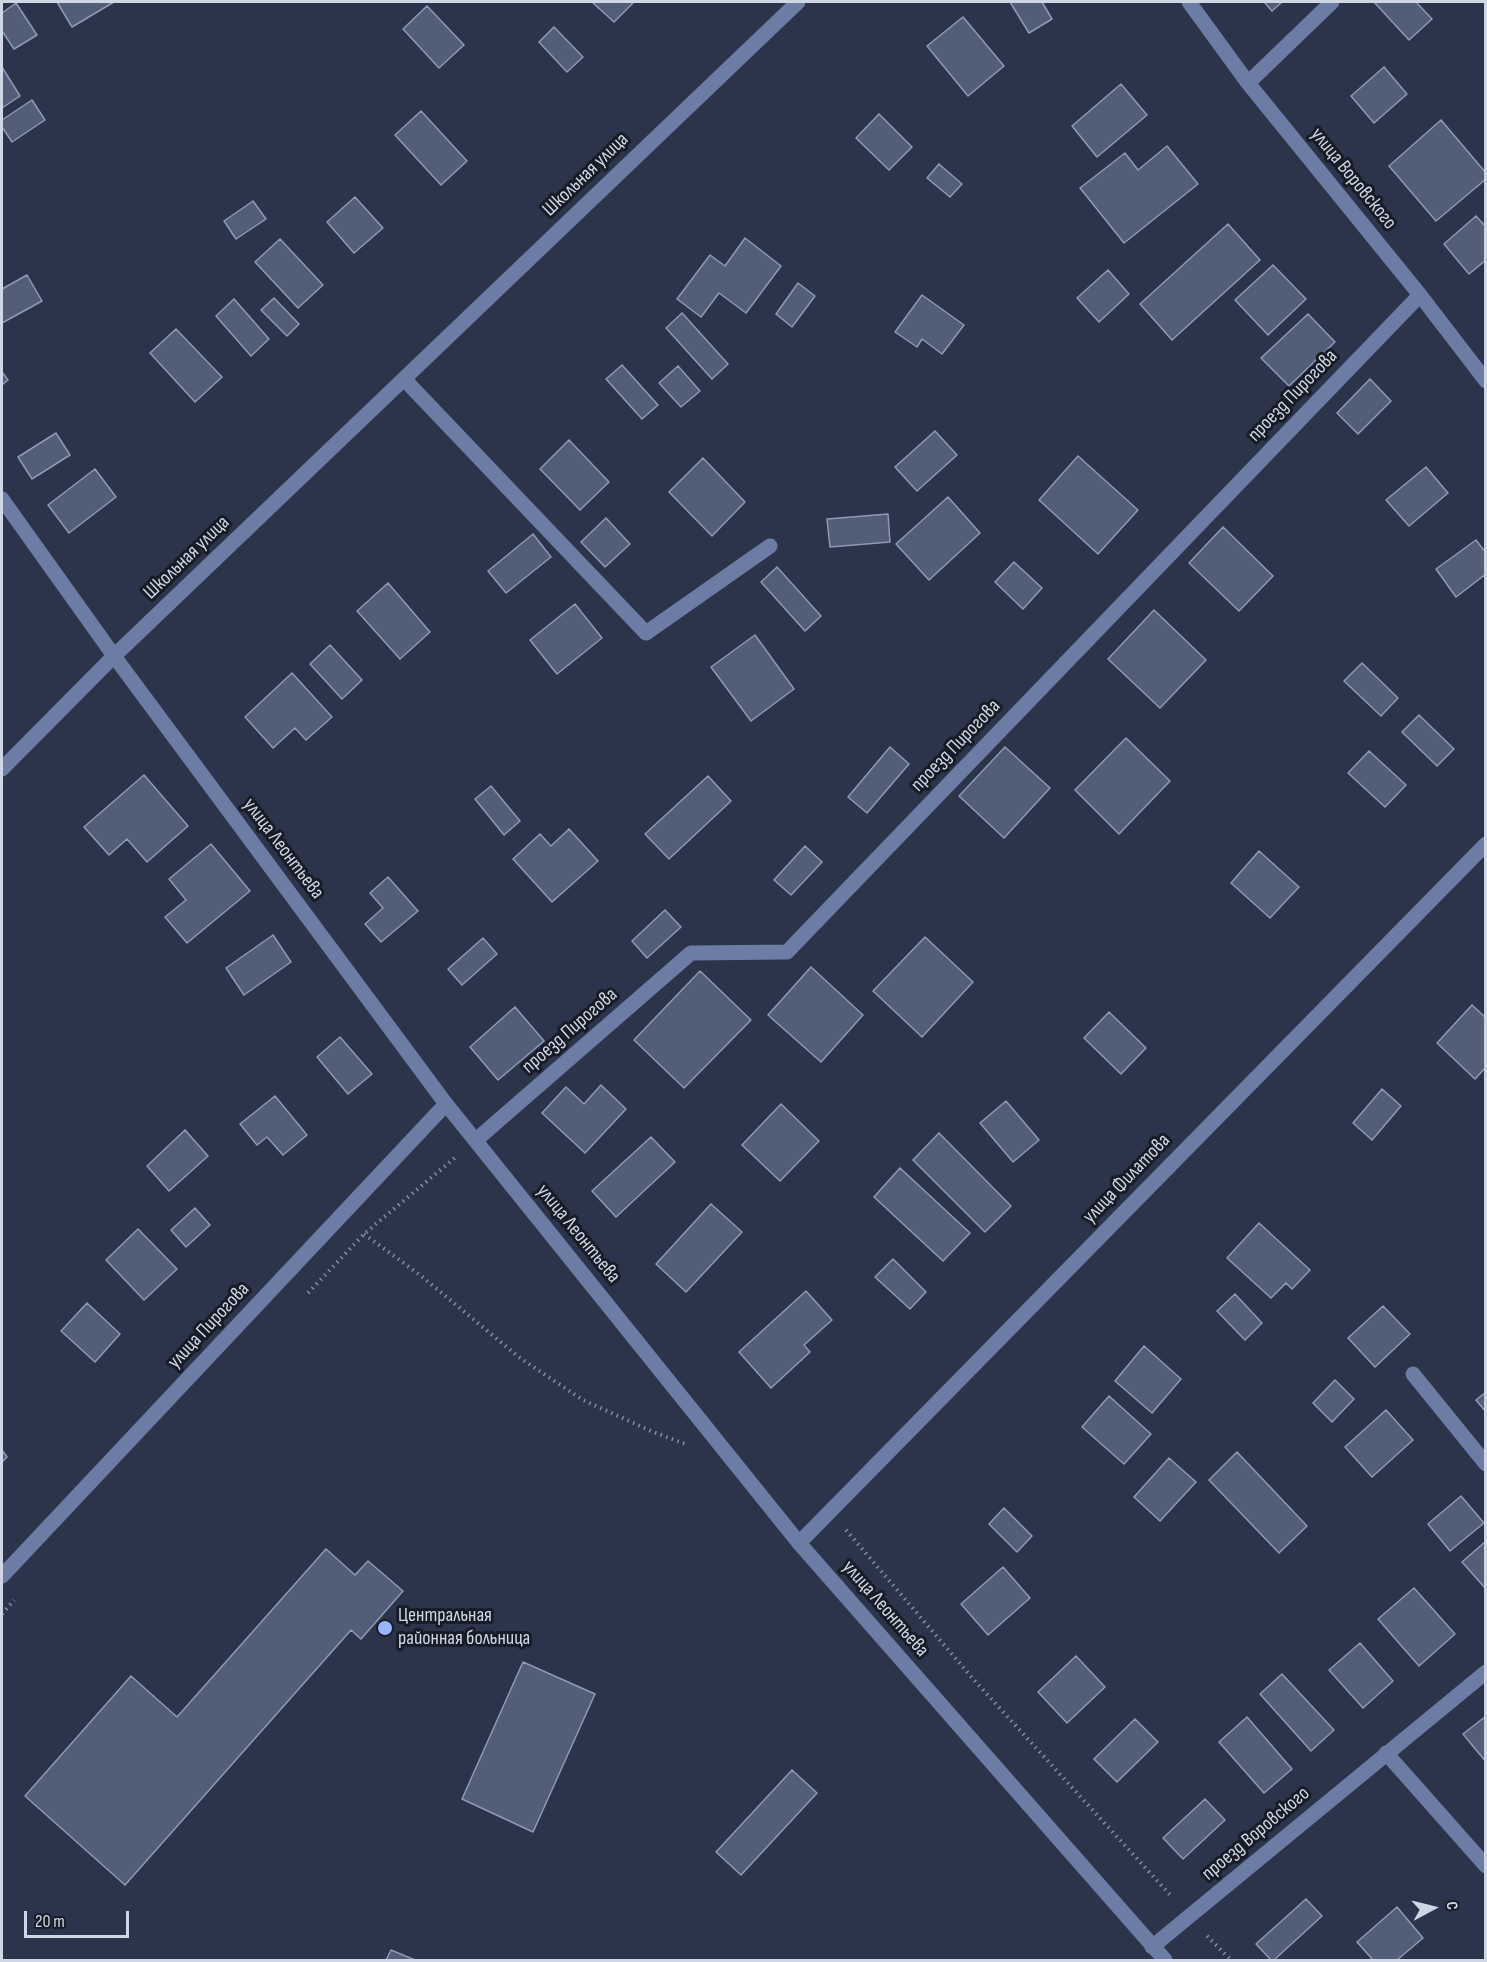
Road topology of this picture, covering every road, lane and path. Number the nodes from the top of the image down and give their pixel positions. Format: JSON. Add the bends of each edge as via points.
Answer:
{"nodes":[{"id":1,"x":798,"y":2,"type":"edge"},
{"id":2,"x":1189,"y":2,"type":"edge"},
{"id":3,"x":1332,"y":2,"type":"edge"},
{"id":4,"x":1248,"y":83,"type":"junction"},
{"id":5,"x":1420,"y":295,"type":"junction"},
{"id":6,"x":404,"y":379,"type":"junction"},
{"id":7,"x":1485,"y":381,"type":"edge"},
{"id":8,"x":2,"y":499,"type":"edge"},
{"id":9,"x":770,"y":546,"type":"dead end"},
{"id":10,"x":114,"y":656,"type":"junction"},
{"id":11,"x":2,"y":769,"type":"edge"},
{"id":12,"x":1485,"y":844,"type":"edge"},
{"id":13,"x":447,"y":1104,"type":"junction"},
{"id":14,"x":476,"y":1140,"type":"junction"},
{"id":15,"x":364,"y":1234,"type":"junction"},
{"id":16,"x":307,"y":1294,"type":"dead end"},
{"id":17,"x":1413,"y":1374,"type":"dead end"},
{"id":18,"x":692,"y":1446,"type":"dead end"},
{"id":19,"x":1485,"y":1464,"type":"edge"},
{"id":20,"x":830,"y":1511,"type":"junction"},
{"id":21,"x":799,"y":1543,"type":"junction"},
{"id":22,"x":2,"y":1576,"type":"edge"},
{"id":23,"x":16,"y":1598,"type":"dead end"},
{"id":24,"x":2,"y":1614,"type":"edge"},
{"id":25,"x":1485,"y":1672,"type":"edge"},
{"id":26,"x":1386,"y":1753,"type":"junction"},
{"id":27,"x":1485,"y":1866,"type":"edge"},
{"id":28,"x":1189,"y":1916,"type":"junction"},
{"id":29,"x":1152,"y":1947,"type":"junction"},
{"id":30,"x":1165,"y":1960,"type":"edge"},
{"id":31,"x":1231,"y":1960,"type":"edge"}],
"edges":[{"from":1,"to":6,"type":"street","name":"Школьная улица"},
{"from":2,"to":4,"type":"street","name":"улица Воровского"},
{"from":3,"to":4,"type":"street"},
{"from":4,"to":5,"type":"street","name":"улица Воровского"},
{"from":5,"to":7,"type":"street","name":"улица Воровского"},
{"from":5,"to":14,"type":"street","name":"проезд Пирогова","via":[[787,952],[691,953]]},
{"from":6,"to":9,"type":"street","via":[[646,633]]},
{"from":6,"to":10,"type":"street","name":"Школьная улица"},
{"from":8,"to":10,"type":"street","name":"улица Леонтьева"},
{"from":10,"to":11,"type":"street","name":"Школьная улица"},
{"from":10,"to":13,"type":"street","name":"улица Леонтьева"},
{"from":12,"to":20,"type":"street","name":"улица Филатова"},
{"from":13,"to":14,"type":"street","name":"улица Леонтьева"},
{"from":13,"to":22,"type":"street","name":"улица Пирогова"},
{"from":14,"to":15,"type":"path"},
{"from":14,"to":21,"type":"street","name":"улица Леонтьева"},
{"from":15,"to":16,"type":"path"},
{"from":15,"to":18,"type":"path","via":[[520,1358],[583,1400]]},
{"from":17,"to":19,"type":"street"},
{"from":20,"to":21,"type":"street","name":"улица Филатова"},
{"from":20,"to":28,"type":"path","via":[[974,1680]]},
{"from":21,"to":29,"type":"street","name":"улица Леонтьева"},
{"from":23,"to":24,"type":"path"},
{"from":25,"to":26,"type":"street","name":"проезд Воровского"},
{"from":26,"to":27,"type":"street"},
{"from":26,"to":28,"type":"street","name":"проезд Воровского"},
{"from":28,"to":29,"type":"street","name":"проезд Воровского"},
{"from":28,"to":31,"type":"path"},
{"from":29,"to":30,"type":"street","name":"улица Леонтьева"}]}
